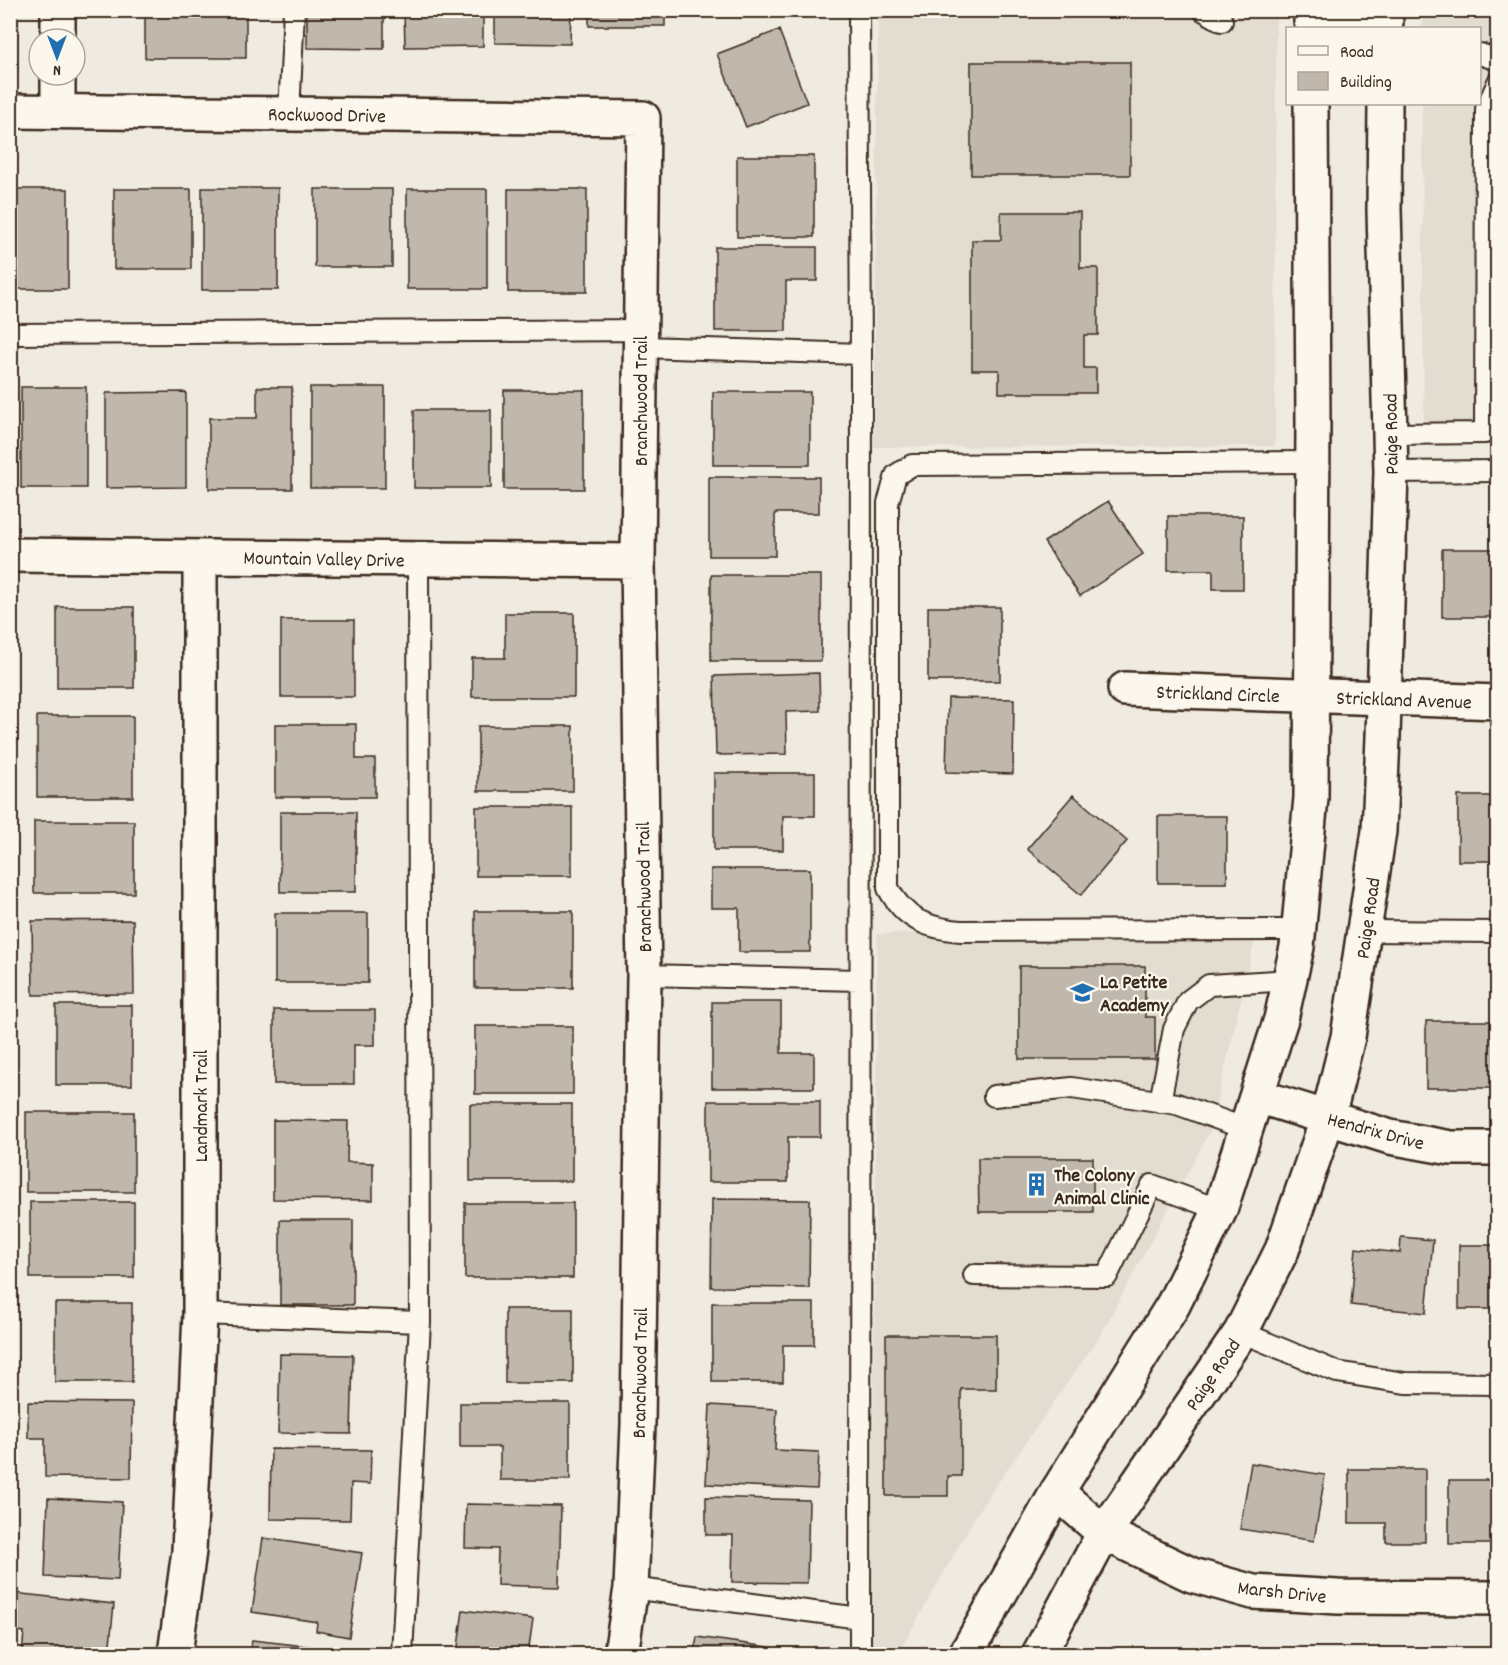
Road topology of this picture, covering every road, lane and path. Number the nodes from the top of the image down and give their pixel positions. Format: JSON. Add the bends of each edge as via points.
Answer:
{"nodes":[{"id":1,"x":58,"y":10,"type":"edge"},
{"id":2,"x":294,"y":10,"type":"edge"},
{"id":3,"x":859,"y":10,"type":"edge"},
{"id":4,"x":1203,"y":10,"type":"edge"},
{"id":5,"x":1311,"y":20,"type":"edge"},
{"id":6,"x":1222,"y":21,"type":"dead end"},
{"id":7,"x":1390,"y":22,"type":"edge"},
{"id":8,"x":58,"y":27,"type":"edge"},
{"id":9,"x":1481,"y":55,"type":"edge"},
{"id":10,"x":1497,"y":60,"type":"edge"},
{"id":11,"x":1497,"y":82,"type":"edge"},
{"id":12,"x":58,"y":87,"type":"edge"},
{"id":13,"x":1311,"y":105,"type":"edge"},
{"id":14,"x":1385,"y":105,"type":"edge"},
{"id":15,"x":10,"y":111,"type":"edge"},
{"id":16,"x":58,"y":111,"type":"junction"},
{"id":17,"x":289,"y":114,"type":"junction"},
{"id":18,"x":643,"y":118,"type":"joint"},
{"id":19,"x":10,"y":334,"type":"edge"},
{"id":20,"x":641,"y":339,"type":"junction"},
{"id":21,"x":861,"y":354,"type":"junction"},
{"id":22,"x":1491,"y":433,"type":"edge"},
{"id":23,"x":1390,"y":434,"type":"junction"},
{"id":24,"x":1313,"y":462,"type":"junction"},
{"id":25,"x":1497,"y":471,"type":"edge"},
{"id":26,"x":1391,"y":472,"type":"junction"},
{"id":27,"x":10,"y":555,"type":"edge"},
{"id":28,"x":200,"y":557,"type":"junction"},
{"id":29,"x":418,"y":559,"type":"junction"},
{"id":30,"x":638,"y":561,"type":"junction"},
{"id":31,"x":1125,"y":689,"type":"dead end"},
{"id":32,"x":1311,"y":696,"type":"junction"},
{"id":33,"x":1385,"y":699,"type":"junction"},
{"id":34,"x":1497,"y":702,"type":"edge"},
{"id":35,"x":1299,"y":930,"type":"junction"},
{"id":36,"x":1365,"y":930,"type":"junction"},
{"id":37,"x":1497,"y":932,"type":"edge"},
{"id":38,"x":644,"y":975,"type":"junction"},
{"id":39,"x":860,"y":980,"type":"junction"},
{"id":40,"x":1290,"y":980,"type":"junction"},
{"id":41,"x":994,"y":1096,"type":"dead end"},
{"id":42,"x":1257,"y":1096,"type":"junction"},
{"id":43,"x":1160,"y":1102,"type":"junction"},
{"id":44,"x":1328,"y":1117,"type":"junction"},
{"id":45,"x":1246,"y":1129,"type":"junction"},
{"id":46,"x":1497,"y":1148,"type":"edge"},
{"id":47,"x":1220,"y":1210,"type":"junction"},
{"id":48,"x":974,"y":1275,"type":"dead end"},
{"id":49,"x":200,"y":1314,"type":"junction"},
{"id":50,"x":420,"y":1322,"type":"junction"},
{"id":51,"x":1241,"y":1332,"type":"junction"},
{"id":52,"x":1497,"y":1384,"type":"edge"},
{"id":53,"x":1057,"y":1492,"type":"junction"},
{"id":54,"x":1104,"y":1533,"type":"junction"},
{"id":55,"x":631,"y":1588,"type":"junction"},
{"id":56,"x":1497,"y":1598,"type":"edge"},
{"id":57,"x":860,"y":1618,"type":"junction"},
{"id":58,"x":175,"y":1654,"type":"edge"},
{"id":59,"x":402,"y":1654,"type":"edge"},
{"id":60,"x":621,"y":1654,"type":"edge"},
{"id":61,"x":860,"y":1654,"type":"edge"},
{"id":62,"x":966,"y":1654,"type":"edge"},
{"id":63,"x":1039,"y":1654,"type":"edge"}],
"edges":[{"from":1,"to":8,"type":"street"},
{"from":2,"to":17,"type":"lane"},
{"from":3,"to":21,"type":"lane"},
{"from":4,"to":6,"type":"lane"},
{"from":5,"to":7,"type":"street"},
{"from":9,"to":10,"type":"lane"},
{"from":11,"to":22,"type":"lane","via":[[1486,109]]},
{"from":12,"to":16,"type":"street"},
{"from":13,"to":24,"type":"street"},
{"from":14,"to":23,"type":"street","name":"Paige Road"},
{"from":15,"to":16,"type":"street","name":"Rockwood Drive"},
{"from":16,"to":17,"type":"street","name":"Rockwood Drive"},
{"from":17,"to":18,"type":"street","name":"Rockwood Drive"},
{"from":18,"to":20,"type":"street","name":"Branchwood Trail"},
{"from":19,"to":20,"type":"lane"},
{"from":20,"to":21,"type":"lane"},
{"from":20,"to":30,"type":"street","name":"Branchwood Trail"},
{"from":21,"to":39,"type":"lane"},
{"from":22,"to":23,"type":"lane"},
{"from":23,"to":26,"type":"street","name":"Paige Road"},
{"from":24,"to":32,"type":"street"},
{"from":24,"to":35,"type":"lane","via":[[912,465],[896,475],[888,503],[888,888],[895,901],[916,919],[936,928],[961,930]]},
{"from":25,"to":26,"type":"lane"},
{"from":26,"to":33,"type":"street","name":"Paige Road"},
{"from":27,"to":28,"type":"street","name":"Mountain Valley Drive"},
{"from":28,"to":29,"type":"street","name":"Mountain Valley Drive"},
{"from":28,"to":49,"type":"street","name":"Landmark Trail"},
{"from":29,"to":30,"type":"street","name":"Mountain Valley Drive"},
{"from":29,"to":50,"type":"lane"},
{"from":30,"to":38,"type":"street","name":"Branchwood Trail"},
{"from":31,"to":32,"type":"street","name":"Strickland Circle"},
{"from":32,"to":33,"type":"street","name":"Strickland Avenue"},
{"from":32,"to":35,"type":"street","via":[[1311,798]]},
{"from":33,"to":34,"type":"street","name":"Strickland Avenue"},
{"from":33,"to":36,"type":"street","name":"Paige Road","via":[[1379,831]]},
{"from":35,"to":40,"type":"street"},
{"from":36,"to":37,"type":"lane"},
{"from":36,"to":44,"type":"street","name":"Paige Road","via":[[1348,1037]]},
{"from":38,"to":39,"type":"lane"},
{"from":38,"to":55,"type":"street","name":"Branchwood Trail","via":[[638,1425]]},
{"from":39,"to":57,"type":"lane"},
{"from":40,"to":42,"type":"street"},
{"from":40,"to":43,"type":"lane","via":[[1209,985],[1188,1001],[1174,1029]]},
{"from":41,"to":43,"type":"lane","via":[[1072,1088]]},
{"from":42,"to":44,"type":"street","name":"Hendrix Drive"},
{"from":42,"to":45,"type":"street"},
{"from":43,"to":45,"type":"lane"},
{"from":44,"to":46,"type":"street","name":"Hendrix Drive","via":[[1400,1139],[1451,1148]]},
{"from":44,"to":51,"type":"street","name":"Paige Road","via":[[1282,1250]]},
{"from":45,"to":47,"type":"street"},
{"from":47,"to":48,"type":"lane","via":[[1152,1185],[1107,1276]]},
{"from":47,"to":53,"type":"street","via":[[1173,1305]]},
{"from":49,"to":50,"type":"lane"},
{"from":49,"to":58,"type":"street","name":"Landmark Trail","via":[[189,1551]]},
{"from":50,"to":59,"type":"lane"},
{"from":51,"to":52,"type":"lane","via":[[1337,1372],[1405,1383]]},
{"from":51,"to":54,"type":"street","name":"Paige Road"},
{"from":53,"to":54,"type":"street","name":"Marsh Drive"},
{"from":53,"to":62,"type":"street"},
{"from":54,"to":56,"type":"street","name":"Marsh Drive","via":[[1192,1575],[1253,1592]]},
{"from":54,"to":63,"type":"street","name":"Paige Road"},
{"from":55,"to":57,"type":"lane"},
{"from":55,"to":60,"type":"street","name":"Branchwood Trail"},
{"from":57,"to":61,"type":"lane"}]}
